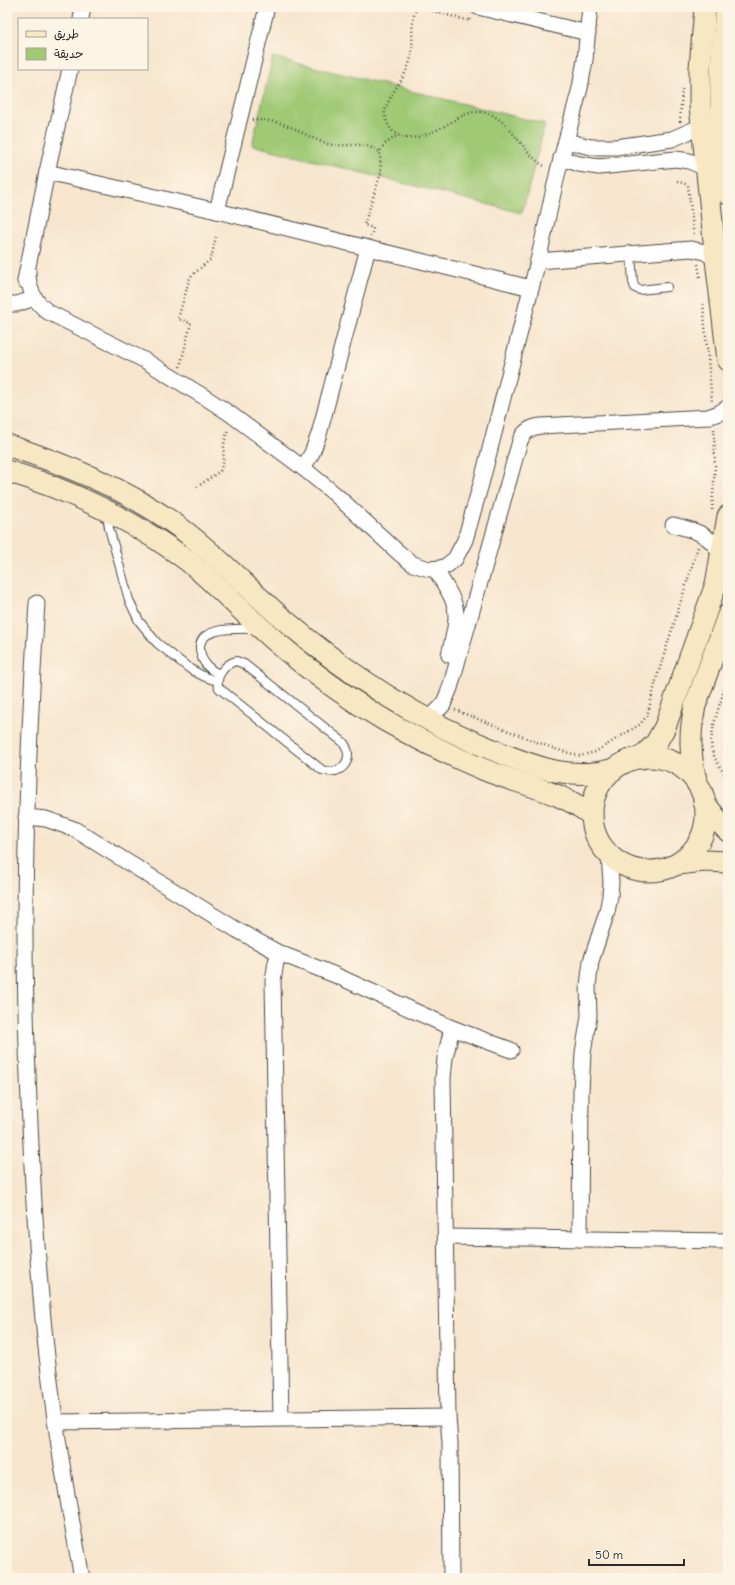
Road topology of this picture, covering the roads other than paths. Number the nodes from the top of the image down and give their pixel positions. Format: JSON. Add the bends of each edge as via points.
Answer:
{"nodes":[{"id":1,"x":84,"y":7,"type":"edge"},
{"id":2,"x":267,"y":7,"type":"edge"},
{"id":3,"x":590,"y":7,"type":"edge"},
{"id":4,"x":705,"y":7,"type":"edge"},
{"id":5,"x":727,"y":7,"type":"edge"},
{"id":6,"x":475,"y":10,"type":"edge"},
{"id":7,"x":81,"y":18,"type":"edge"},
{"id":8,"x":588,"y":33,"type":"junction"},
{"id":9,"x":70,"y":70,"type":"edge"},
{"id":10,"x":702,"y":126,"type":"junction"},
{"id":11,"x":566,"y":141,"type":"junction"},
{"id":12,"x":616,"y":147,"type":"junction"},
{"id":13,"x":560,"y":164,"type":"junction"},
{"id":14,"x":619,"y":166,"type":"junction"},
{"id":15,"x":706,"y":168,"type":"junction"},
{"id":16,"x":46,"y":172,"type":"junction"},
{"id":17,"x":728,"y":194,"type":"edge"},
{"id":18,"x":217,"y":211,"type":"junction"},
{"id":19,"x":368,"y":248,"type":"junction"},
{"id":20,"x":702,"y":248,"type":"junction"},
{"id":21,"x":631,"y":254,"type":"junction"},
{"id":22,"x":538,"y":261,"type":"junction"},
{"id":23,"x":28,"y":271,"type":"junction"},
{"id":24,"x":667,"y":287,"type":"dead end"},
{"id":25,"x":531,"y":288,"type":"junction"},
{"id":26,"x":29,"y":300,"type":"junction"},
{"id":27,"x":7,"y":304,"type":"edge"},
{"id":28,"x":55,"y":315,"type":"junction"},
{"id":29,"x":728,"y":360,"type":"edge"},
{"id":30,"x":728,"y":407,"type":"edge"},
{"id":31,"x":7,"y":445,"type":"edge"},
{"id":32,"x":304,"y":468,"type":"junction"},
{"id":33,"x":7,"y":471,"type":"edge"},
{"id":34,"x":106,"y":509,"type":"junction"},
{"id":35,"x":722,"y":516,"type":"edge"},
{"id":36,"x":673,"y":525,"type":"dead end"},
{"id":37,"x":696,"y":535,"type":"junction"},
{"id":38,"x":722,"y":558,"type":"junction"},
{"id":39,"x":437,"y":574,"type":"junction"},
{"id":40,"x":37,"y":603,"type":"dead end"},
{"id":41,"x":728,"y":615,"type":"edge"},
{"id":42,"x":261,"y":629,"type":"junction"},
{"id":43,"x":449,"y":655,"type":"dead end"},
{"id":44,"x":218,"y":677,"type":"junction"},
{"id":45,"x":434,"y":716,"type":"junction"},
{"id":46,"x":423,"y":741,"type":"junction"},
{"id":47,"x":641,"y":758,"type":"junction"},
{"id":48,"x":614,"y":769,"type":"junction"},
{"id":49,"x":700,"y":793,"type":"junction"},
{"id":50,"x":592,"y":816,"type":"junction"},
{"id":51,"x":26,"y":817,"type":"junction"},
{"id":52,"x":728,"y":831,"type":"edge"},
{"id":53,"x":609,"y":855,"type":"junction"},
{"id":54,"x":728,"y":862,"type":"edge"},
{"id":55,"x":678,"y":864,"type":"junction"},
{"id":56,"x":279,"y":953,"type":"junction"},
{"id":57,"x":452,"y":1028,"type":"junction"},
{"id":58,"x":511,"y":1050,"type":"dead end"},
{"id":59,"x":446,"y":1237,"type":"junction"},
{"id":60,"x":580,"y":1239,"type":"junction"},
{"id":61,"x":728,"y":1241,"type":"edge"},
{"id":62,"x":448,"y":1417,"type":"junction"},
{"id":63,"x":281,"y":1418,"type":"junction"},
{"id":64,"x":55,"y":1422,"type":"junction"},
{"id":65,"x":82,"y":1578,"type":"edge"},
{"id":66,"x":451,"y":1578,"type":"edge"}],
"edges":[{"from":1,"to":7,"type":"street"},
{"from":2,"to":18,"type":"street"},
{"from":3,"to":8,"type":"street"},
{"from":4,"to":10,"type":"street","via":[[700,68]]},
{"from":5,"to":17,"type":"street","via":[[721,101]]},
{"from":6,"to":8,"type":"street"},
{"from":8,"to":11,"type":"street","via":[[580,88]]},
{"from":9,"to":16,"type":"street"},
{"from":10,"to":12,"type":"street","via":[[672,139]]},
{"from":10,"to":15,"type":"street"},
{"from":11,"to":12,"type":"street"},
{"from":11,"to":13,"type":"street"},
{"from":12,"to":14,"type":"street","via":[[614,157]]},
{"from":13,"to":14,"type":"street"},
{"from":13,"to":22,"type":"street"},
{"from":14,"to":15,"type":"street","via":[[676,159]]},
{"from":15,"to":20,"type":"street"},
{"from":16,"to":18,"type":"street"},
{"from":16,"to":23,"type":"street"},
{"from":18,"to":19,"type":"street"},
{"from":19,"to":25,"type":"street"},
{"from":19,"to":32,"type":"street","via":[[319,434]]},
{"from":20,"to":21,"type":"street"},
{"from":20,"to":29,"type":"street"},
{"from":21,"to":22,"type":"street"},
{"from":21,"to":24,"type":"lane","via":[[635,288],[640,290]]},
{"from":22,"to":25,"type":"street"},
{"from":23,"to":26,"type":"street","via":[[25,286]]},
{"from":23,"to":28,"type":"street","via":[[32,294],[42,307]]},
{"from":25,"to":39,"type":"street","via":[[465,540],[464,554],[458,566],[448,575]]},
{"from":26,"to":27,"type":"street"},
{"from":26,"to":28,"type":"street","via":[[42,313]]},
{"from":28,"to":32,"type":"street","via":[[144,360],[206,398]]},
{"from":30,"to":45,"type":"street","via":[[708,417],[541,426],[526,431],[520,441],[454,674]]},
{"from":31,"to":45,"type":"street","via":[[82,473],[156,511],[217,557],[314,644],[378,690]]},
{"from":32,"to":39,"type":"street","via":[[399,553],[413,564]]},
{"from":33,"to":34,"type":"street","via":[[57,488]]},
{"from":34,"to":42,"type":"street","via":[[190,563]]},
{"from":34,"to":44,"type":"lane","via":[[119,564],[139,621],[157,643],[190,669],[205,677]]},
{"from":35,"to":37,"type":"street","via":[[722,522]]},
{"from":35,"to":38,"type":"street"},
{"from":36,"to":37,"type":"street"},
{"from":37,"to":38,"type":"street","via":[[709,538]]},
{"from":38,"to":47,"type":"street","via":[[716,584],[665,727],[656,743]]},
{"from":39,"to":43,"type":"street","via":[[454,600],[457,616]]},
{"from":40,"to":51,"type":"street"},
{"from":41,"to":49,"type":"street","via":[[695,706],[692,722],[690,753]]},
{"from":42,"to":44,"type":"lane","via":[[225,629],[206,635],[200,645],[201,655]]},
{"from":42,"to":46,"type":"street","via":[[347,696]]},
{"from":44,"to":44,"type":"lane","via":[[219,688],[322,770],[337,771],[345,765],[348,751],[343,742],[244,664],[231,662]]},
{"from":45,"to":46,"type":"street"},
{"from":45,"to":48,"type":"street","via":[[479,745],[560,773],[592,774]]},
{"from":46,"to":50,"type":"street","via":[[485,770],[565,799]]},
{"from":47,"to":48,"type":"street","via":[[624,762]]},
{"from":47,"to":49,"type":"street","via":[[656,758],[683,769]]},
{"from":48,"to":50,"type":"street","via":[[598,787]]},
{"from":49,"to":52,"type":"street"},
{"from":49,"to":55,"type":"street","via":[[706,812],[703,832],[693,850]]},
{"from":50,"to":53,"type":"street","via":[[595,834]]},
{"from":51,"to":56,"type":"street","via":[[51,820],[74,829],[237,930]]},
{"from":51,"to":64,"type":"street","via":[[25,992],[29,1106],[40,1284]]},
{"from":53,"to":55,"type":"street","via":[[619,863],[643,871],[656,871]]},
{"from":53,"to":60,"type":"street","via":[[610,896],[591,961],[588,986],[589,1016],[583,1053],[581,1091]]},
{"from":54,"to":55,"type":"street"},
{"from":56,"to":57,"type":"street","via":[[335,975]]},
{"from":56,"to":63,"type":"street","via":[[273,971],[272,985]]},
{"from":57,"to":58,"type":"street"},
{"from":57,"to":59,"type":"street","via":[[443,1078]]},
{"from":59,"to":60,"type":"street"},
{"from":59,"to":62,"type":"street"},
{"from":60,"to":61,"type":"street"},
{"from":62,"to":63,"type":"street"},
{"from":62,"to":66,"type":"street"},
{"from":63,"to":64,"type":"street"},
{"from":64,"to":65,"type":"street"}]}
